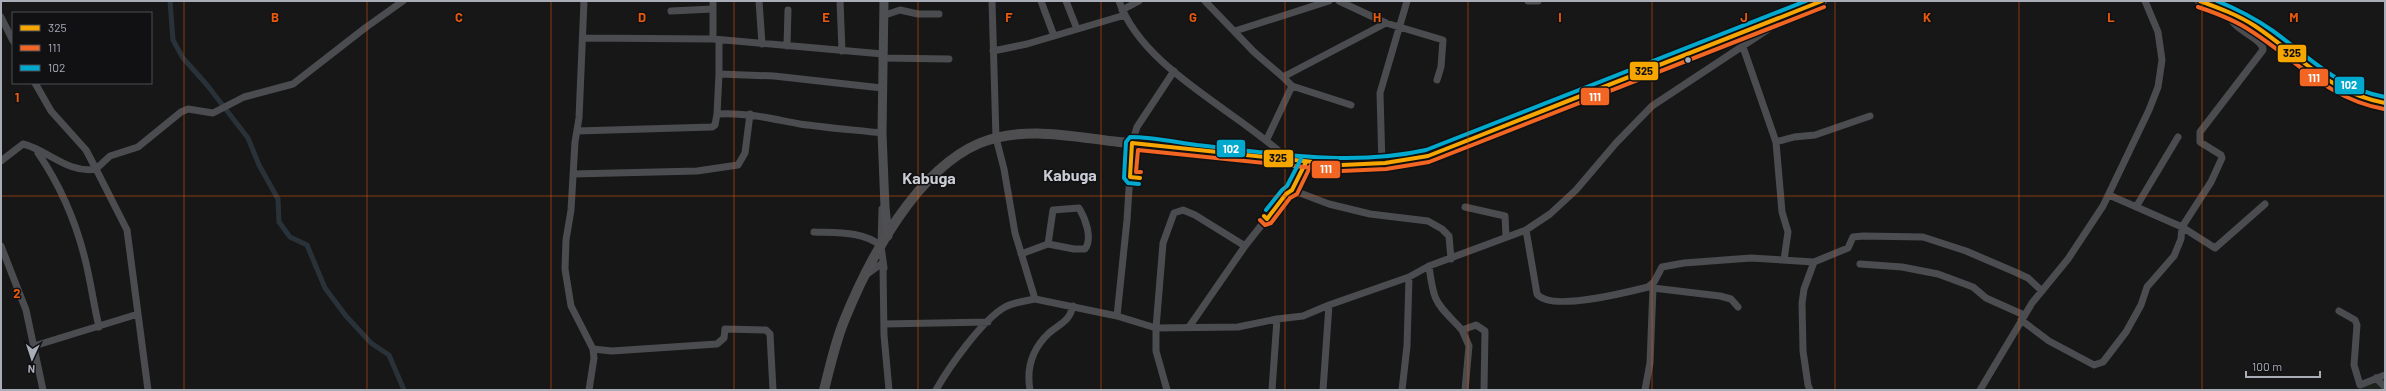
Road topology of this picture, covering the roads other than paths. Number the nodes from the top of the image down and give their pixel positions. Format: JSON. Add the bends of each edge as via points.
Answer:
{"nodes":[{"id":1,"x":403,"y":1,"type":"edge"},
{"id":2,"x":584,"y":1,"type":"edge"},
{"id":3,"x":713,"y":1,"type":"edge"},
{"id":4,"x":760,"y":1,"type":"edge"},
{"id":5,"x":840,"y":1,"type":"edge"},
{"id":6,"x":884,"y":1,"type":"edge"},
{"id":7,"x":992,"y":1,"type":"edge"},
{"id":8,"x":1041,"y":1,"type":"edge"},
{"id":9,"x":1066,"y":1,"type":"edge"},
{"id":10,"x":1119,"y":1,"type":"edge"},
{"id":11,"x":1139,"y":1,"type":"edge"},
{"id":12,"x":1205,"y":1,"type":"edge"},
{"id":13,"x":1329,"y":1,"type":"edge"},
{"id":14,"x":1339,"y":1,"type":"edge"},
{"id":15,"x":1407,"y":1,"type":"edge"},
{"id":16,"x":1528,"y":1,"type":"edge"},
{"id":17,"x":1538,"y":1,"type":"edge"},
{"id":18,"x":1822,"y":1,"type":"edge"},
{"id":19,"x":2144,"y":1,"type":"edge"},
{"id":20,"x":2200,"y":1,"type":"edge"},
{"id":21,"x":1352,"y":4,"type":"edge"},
{"id":22,"x":713,"y":9,"type":"junction"},
{"id":23,"x":788,"y":10,"type":"dead end"},
{"id":24,"x":671,"y":11,"type":"dead end"},
{"id":25,"x":2228,"y":12,"type":"junction"},
{"id":26,"x":1123,"y":13,"type":"junction"},
{"id":27,"x":939,"y":14,"type":"dead end"},
{"id":28,"x":885,"y":15,"type":"junction"},
{"id":29,"x":1,"y":17,"type":"edge"},
{"id":30,"x":1779,"y":18,"type":"junction"},
{"id":31,"x":1386,"y":23,"type":"junction"},
{"id":32,"x":1398,"y":27,"type":"junction"},
{"id":33,"x":1077,"y":29,"type":"junction"},
{"id":34,"x":1235,"y":30,"type":"junction"},
{"id":35,"x":1054,"y":36,"type":"junction"},
{"id":36,"x":583,"y":38,"type":"junction"},
{"id":37,"x":12,"y":39,"type":"edge"},
{"id":38,"x":716,"y":39,"type":"junction"},
{"id":39,"x":762,"y":44,"type":"junction"},
{"id":40,"x":787,"y":46,"type":"junction"},
{"id":41,"x":2282,"y":46,"type":"junction"},
{"id":42,"x":1743,"y":47,"type":"junction"},
{"id":43,"x":993,"y":50,"type":"junction"},
{"id":44,"x":842,"y":51,"type":"junction"},
{"id":45,"x":882,"y":56,"type":"junction"},
{"id":46,"x":949,"y":59,"type":"dead end"},
{"id":47,"x":1174,"y":71,"type":"junction"},
{"id":48,"x":719,"y":74,"type":"junction"},
{"id":49,"x":1283,"y":77,"type":"junction"},
{"id":50,"x":1437,"y":80,"type":"dead end"},
{"id":51,"x":36,"y":84,"type":"edge"},
{"id":52,"x":1292,"y":86,"type":"junction"},
{"id":53,"x":882,"y":88,"type":"junction"},
{"id":54,"x":2385,"y":103,"type":"edge"},
{"id":55,"x":1351,"y":105,"type":"dead end"},
{"id":56,"x":2385,"y":109,"type":"edge"},
{"id":57,"x":718,"y":114,"type":"junction"},
{"id":58,"x":750,"y":114,"type":"junction"},
{"id":59,"x":1870,"y":116,"type":"dead end"},
{"id":60,"x":577,"y":131,"type":"junction"},
{"id":61,"x":882,"y":132,"type":"junction"},
{"id":62,"x":2178,"y":137,"type":"dead end"},
{"id":63,"x":996,"y":138,"type":"junction"},
{"id":64,"x":1267,"y":140,"type":"junction"},
{"id":65,"x":1776,"y":142,"type":"junction"},
{"id":66,"x":1132,"y":144,"type":"junction"},
{"id":67,"x":883,"y":148,"type":"junction"},
{"id":68,"x":36,"y":149,"type":"junction"},
{"id":69,"x":1,"y":161,"type":"edge"},
{"id":70,"x":1290,"y":161,"type":"junction"},
{"id":71,"x":1306,"y":162,"type":"junction"},
{"id":72,"x":1382,"y":165,"type":"junction"},
{"id":73,"x":96,"y":169,"type":"junction"},
{"id":74,"x":573,"y":174,"type":"junction"},
{"id":75,"x":1292,"y":190,"type":"junction"},
{"id":76,"x":2109,"y":195,"type":"junction"},
{"id":77,"x":2265,"y":204,"type":"dead end"},
{"id":78,"x":1465,"y":207,"type":"dead end"},
{"id":79,"x":2136,"y":207,"type":"junction"},
{"id":80,"x":2182,"y":227,"type":"junction"},
{"id":81,"x":1526,"y":230,"type":"junction"},
{"id":82,"x":814,"y":232,"type":"dead end"},
{"id":83,"x":888,"y":236,"type":"junction"},
{"id":84,"x":1506,"y":236,"type":"junction"},
{"id":85,"x":1048,"y":244,"type":"junction"},
{"id":86,"x":1,"y":246,"type":"edge"},
{"id":87,"x":881,"y":246,"type":"junction"},
{"id":88,"x":1245,"y":246,"type":"junction"},
{"id":89,"x":1021,"y":254,"type":"junction"},
{"id":90,"x":1451,"y":259,"type":"junction"},
{"id":91,"x":1784,"y":260,"type":"junction"},
{"id":92,"x":1814,"y":262,"type":"junction"},
{"id":93,"x":1860,"y":264,"type":"dead end"},
{"id":94,"x":1429,"y":266,"type":"junction"},
{"id":95,"x":884,"y":272,"type":"junction"},
{"id":96,"x":864,"y":277,"type":"junction"},
{"id":97,"x":1410,"y":277,"type":"junction"},
{"id":98,"x":1652,"y":286,"type":"junction"},
{"id":99,"x":2042,"y":290,"type":"junction"},
{"id":100,"x":1035,"y":299,"type":"junction"},
{"id":101,"x":1328,"y":305,"type":"junction"},
{"id":102,"x":1073,"y":306,"type":"junction"},
{"id":103,"x":1738,"y":307,"type":"dead end"},
{"id":104,"x":2339,"y":311,"type":"dead end"},
{"id":105,"x":138,"y":314,"type":"junction"},
{"id":106,"x":1117,"y":316,"type":"junction"},
{"id":107,"x":2022,"y":318,"type":"junction"},
{"id":108,"x":1277,"y":319,"type":"junction"},
{"id":109,"x":988,"y":322,"type":"junction"},
{"id":110,"x":884,"y":324,"type":"junction"},
{"id":111,"x":99,"y":327,"type":"junction"},
{"id":112,"x":1190,"y":327,"type":"junction"},
{"id":113,"x":1156,"y":328,"type":"junction"},
{"id":114,"x":1462,"y":330,"type":"junction"},
{"id":115,"x":34,"y":346,"type":"junction"},
{"id":116,"x":593,"y":349,"type":"junction"},
{"id":117,"x":2385,"y":375,"type":"edge"},
{"id":118,"x":2376,"y":378,"type":"junction"},
{"id":119,"x":2385,"y":387,"type":"edge"},
{"id":120,"x":43,"y":390,"type":"edge"},
{"id":121,"x":148,"y":390,"type":"edge"},
{"id":122,"x":589,"y":390,"type":"edge"},
{"id":123,"x":773,"y":390,"type":"edge"},
{"id":124,"x":824,"y":390,"type":"edge"},
{"id":125,"x":889,"y":390,"type":"edge"},
{"id":126,"x":936,"y":390,"type":"edge"},
{"id":127,"x":1030,"y":390,"type":"edge"},
{"id":128,"x":1167,"y":390,"type":"edge"},
{"id":129,"x":1272,"y":390,"type":"edge"},
{"id":130,"x":1323,"y":390,"type":"edge"},
{"id":131,"x":1402,"y":390,"type":"edge"},
{"id":132,"x":1465,"y":390,"type":"edge"},
{"id":133,"x":1484,"y":390,"type":"edge"},
{"id":134,"x":1645,"y":390,"type":"edge"},
{"id":135,"x":1810,"y":390,"type":"edge"},
{"id":136,"x":1980,"y":390,"type":"edge"}],
"edges":[{"from":1,"to":73,"type":"street","via":[[298,81],[244,97],[209,113],[188,109],[181,112],[138,147],[110,156]]},
{"from":2,"to":36,"type":"street"},
{"from":3,"to":22,"type":"street"},
{"from":4,"to":39,"type":"street"},
{"from":5,"to":44,"type":"street"},
{"from":6,"to":28,"type":"main road"},
{"from":7,"to":43,"type":"street"},
{"from":8,"to":35,"type":"street"},
{"from":9,"to":33,"type":"street"},
{"from":10,"to":26,"type":"street"},
{"from":11,"to":26,"type":"street"},
{"from":12,"to":34,"type":"street"},
{"from":13,"to":34,"type":"street"},
{"from":14,"to":21,"type":"street"},
{"from":15,"to":32,"type":"street"},
{"from":16,"to":17,"type":"street"},
{"from":18,"to":30,"type":"highway"},
{"from":19,"to":76,"type":"street","via":[[2162,47],[2162,75]]},
{"from":20,"to":25,"type":"highway"},
{"from":21,"to":31,"type":"street"},
{"from":22,"to":24,"type":"street"},
{"from":22,"to":38,"type":"street"},
{"from":23,"to":40,"type":"street"},
{"from":25,"to":41,"type":"highway","via":[[2255,26]]},
{"from":25,"to":80,"type":"street","via":[[2229,19],[2235,26],[2259,41],[2264,48],[2200,132],[2200,142],[2222,157],[2211,182]]},
{"from":26,"to":33,"type":"street"},
{"from":26,"to":47,"type":"street","via":[[1139,36]]},
{"from":27,"to":28,"type":"street","via":[[918,14],[900,10]]},
{"from":28,"to":45,"type":"main road"},
{"from":29,"to":37,"type":"street"},
{"from":30,"to":42,"type":"street","via":[[1774,26]]},
{"from":30,"to":72,"type":"highway","via":[[1464,143],[1428,156]]},
{"from":31,"to":32,"type":"street"},
{"from":31,"to":49,"type":"street"},
{"from":32,"to":50,"type":"street","via":[[1444,40]]},
{"from":32,"to":72,"type":"street","via":[[1379,97],[1382,116]]},
{"from":33,"to":35,"type":"street"},
{"from":34,"to":49,"type":"street","via":[[1254,52]]},
{"from":35,"to":43,"type":"street"},
{"from":36,"to":38,"type":"street"},
{"from":36,"to":60,"type":"street"},
{"from":38,"to":39,"type":"street"},
{"from":38,"to":48,"type":"street"},
{"from":39,"to":40,"type":"street"},
{"from":40,"to":44,"type":"street"},
{"from":41,"to":54,"type":"highway","via":[[2352,94]]},
{"from":41,"to":56,"type":"highway","via":[[2305,70],[2330,90],[2359,103]]},
{"from":42,"to":65,"type":"street"},
{"from":42,"to":81,"type":"street","via":[[1652,106],[1571,194],[1550,214]]},
{"from":43,"to":63,"type":"street"},
{"from":44,"to":45,"type":"street"},
{"from":45,"to":46,"type":"street"},
{"from":45,"to":53,"type":"main road"},
{"from":47,"to":64,"type":"street"},
{"from":47,"to":66,"type":"street","via":[[1137,127]]},
{"from":48,"to":53,"type":"street","via":[[774,76]]},
{"from":48,"to":57,"type":"street"},
{"from":49,"to":52,"type":"street"},
{"from":51,"to":73,"type":"street","via":[[51,111],[86,150]]},
{"from":52,"to":55,"type":"street"},
{"from":52,"to":64,"type":"street"},
{"from":53,"to":61,"type":"main road"},
{"from":57,"to":58,"type":"street"},
{"from":57,"to":60,"type":"street","via":[[716,125],[712,127]]},
{"from":58,"to":61,"type":"street","via":[[800,124]]},
{"from":58,"to":74,"type":"street","via":[[745,153],[738,165],[697,171]]},
{"from":59,"to":65,"type":"street","via":[[1815,135]]},
{"from":60,"to":74,"type":"street"},
{"from":61,"to":67,"type":"main road"},
{"from":62,"to":79,"type":"street"},
{"from":63,"to":66,"type":"highway","via":[[1034,134]]},
{"from":63,"to":83,"type":"highway","via":[[962,153],[939,169],[918,191]]},
{"from":63,"to":89,"type":"street"},
{"from":64,"to":70,"type":"street"},
{"from":65,"to":91,"type":"street","via":[[1782,212],[1788,232]]},
{"from":66,"to":70,"type":"highway"},
{"from":66,"to":106,"type":"street"},
{"from":67,"to":83,"type":"main road"},
{"from":67,"to":87,"type":"street"},
{"from":68,"to":69,"type":"street","via":[[23,144]]},
{"from":68,"to":73,"type":"street","via":[[53,160],[74,167]]},
{"from":68,"to":111,"type":"street","via":[[72,221],[86,261]]},
{"from":70,"to":71,"type":"highway"},
{"from":71,"to":72,"type":"highway"},
{"from":71,"to":75,"type":"street"},
{"from":73,"to":105,"type":"street","via":[[127,230]]},
{"from":74,"to":116,"type":"street","via":[[565,276],[571,306]]},
{"from":75,"to":88,"type":"street","via":[[1286,194]]},
{"from":75,"to":90,"type":"street","via":[[1354,211],[1431,223],[1449,236]]},
{"from":76,"to":79,"type":"street"},
{"from":76,"to":99,"type":"street","via":[[2077,247]]},
{"from":77,"to":80,"type":"street","via":[[2215,248]]},
{"from":78,"to":84,"type":"street","via":[[1505,216]]},
{"from":79,"to":80,"type":"street"},
{"from":80,"to":107,"type":"street","via":[[2181,239],[2174,256],[2147,287],[2141,305],[2126,332],[2099,365],[2090,364],[2049,341]]},
{"from":81,"to":84,"type":"street"},
{"from":81,"to":98,"type":"street","via":[[1537,294],[1541,297],[1562,301],[1584,300]]},
{"from":82,"to":87,"type":"street","via":[[864,236]]},
{"from":83,"to":87,"type":"highway"},
{"from":84,"to":90,"type":"street"},
{"from":85,"to":85,"type":"street","via":[[1052,210],[1080,209],[1089,239],[1085,249]]},
{"from":85,"to":89,"type":"street"},
{"from":86,"to":115,"type":"street","via":[[26,310]]},
{"from":87,"to":95,"type":"street"},
{"from":87,"to":96,"type":"highway"},
{"from":88,"to":112,"type":"street"},
{"from":88,"to":113,"type":"street","via":[[1195,214],[1183,210],[1174,213],[1163,243]]},
{"from":89,"to":100,"type":"street"},
{"from":90,"to":94,"type":"street"},
{"from":91,"to":92,"type":"street"},
{"from":91,"to":98,"type":"street","via":[[1751,258],[1671,264],[1662,267]]},
{"from":92,"to":99,"type":"street","via":[[1848,248],[1856,236],[1923,237],[1997,264],[2028,278]]},
{"from":92,"to":135,"type":"street","via":[[1804,289],[1802,303],[1803,351]]},
{"from":93,"to":107,"type":"street","via":[[1902,267],[1938,274],[1972,287]]},
{"from":94,"to":97,"type":"street"},
{"from":94,"to":114,"type":"street","via":[[1438,306]]},
{"from":95,"to":96,"type":"street","via":[[881,264]]},
{"from":95,"to":110,"type":"street"},
{"from":96,"to":124,"type":"highway","via":[[840,332]]},
{"from":97,"to":101,"type":"street"},
{"from":97,"to":131,"type":"street"},
{"from":98,"to":103,"type":"street","via":[[1720,296],[1731,299]]},
{"from":98,"to":134,"type":"street","via":[[1650,363]]},
{"from":99,"to":107,"type":"street"},
{"from":100,"to":102,"type":"street"},
{"from":100,"to":109,"type":"street","via":[[1004,307]]},
{"from":101,"to":108,"type":"street","via":[[1303,316]]},
{"from":101,"to":130,"type":"street"},
{"from":102,"to":106,"type":"street"},
{"from":102,"to":127,"type":"street","via":[[1069,318],[1049,333],[1032,356],[1028,373]]},
{"from":104,"to":118,"type":"street","via":[[2355,320],[2357,325],[2354,366],[2360,385]]},
{"from":105,"to":111,"type":"street"},
{"from":105,"to":121,"type":"street"},
{"from":106,"to":113,"type":"street"},
{"from":107,"to":136,"type":"street"},
{"from":108,"to":112,"type":"street","via":[[1238,328]]},
{"from":108,"to":129,"type":"street"},
{"from":109,"to":110,"type":"street"},
{"from":109,"to":126,"type":"street","via":[[962,350]]},
{"from":110,"to":125,"type":"street"},
{"from":111,"to":115,"type":"street"},
{"from":112,"to":113,"type":"street"},
{"from":113,"to":128,"type":"street","via":[[1156,351]]},
{"from":114,"to":132,"type":"street","via":[[1469,346]]},
{"from":114,"to":133,"type":"street","via":[[1476,325],[1485,331]]},
{"from":115,"to":120,"type":"street"},
{"from":116,"to":122,"type":"street"},
{"from":116,"to":123,"type":"street","via":[[612,351],[717,344],[724,338],[726,329],[766,330],[770,334]]},
{"from":117,"to":118,"type":"street"},
{"from":118,"to":119,"type":"street"}]}
